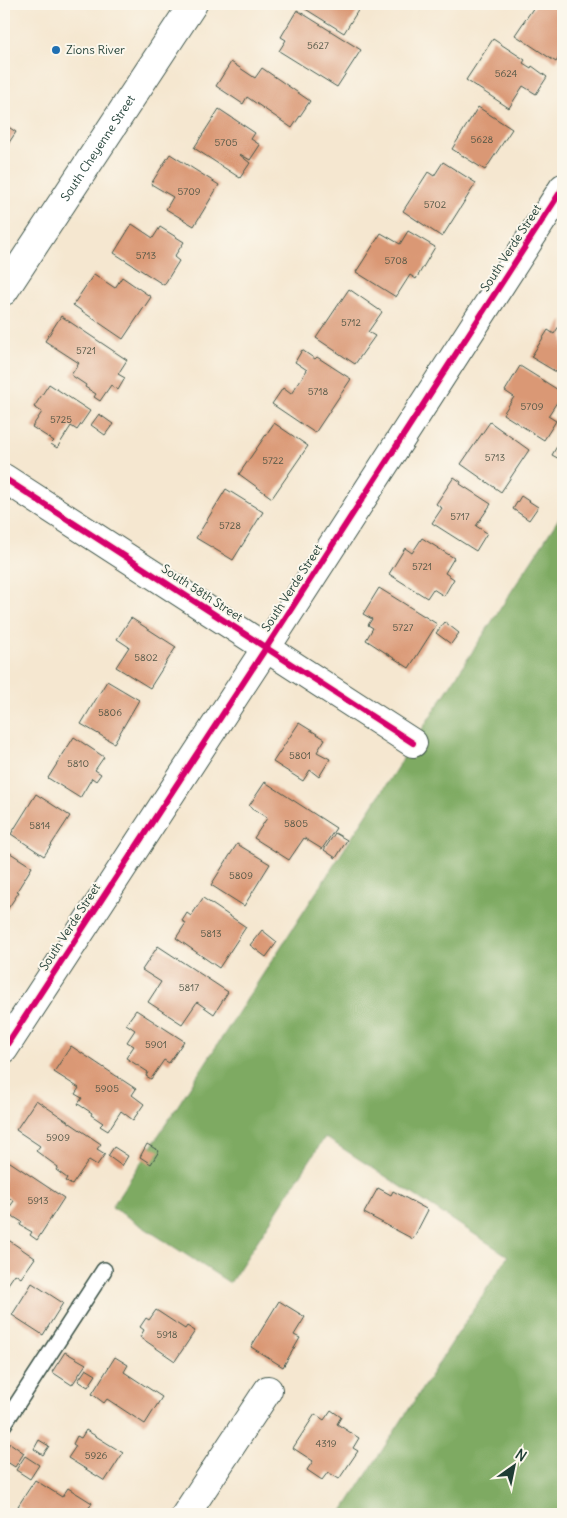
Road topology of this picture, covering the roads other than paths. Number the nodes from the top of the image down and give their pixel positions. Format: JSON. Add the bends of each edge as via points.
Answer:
{"nodes":[{"id":1,"x":193,"y":4,"type":"edge"},
{"id":2,"x":563,"y":188,"type":"edge"},
{"id":3,"x":4,"y":291,"type":"edge"},
{"id":4,"x":4,"y":478,"type":"edge"},
{"id":5,"x":266,"y":648,"type":"junction"},
{"id":6,"x":413,"y":743,"type":"dead end"},
{"id":7,"x":4,"y":1049,"type":"edge"},
{"id":8,"x":104,"y":1270,"type":"dead end"},
{"id":9,"x":268,"y":1390,"type":"dead end"},
{"id":10,"x":4,"y":1424,"type":"edge"},
{"id":11,"x":186,"y":1514,"type":"edge"}],
"edges":[{"from":1,"to":3,"type":"street","name":"South Cheyenne Street"},
{"from":2,"to":5,"type":"street","name":"South Verde Street"},
{"from":4,"to":5,"type":"street","name":"South 58th Street"},
{"from":5,"to":6,"type":"street","name":"South 58th Street"},
{"from":5,"to":7,"type":"street","name":"South Verde Street"},
{"from":8,"to":10,"type":"lane"},
{"from":9,"to":11,"type":"street"}]}
